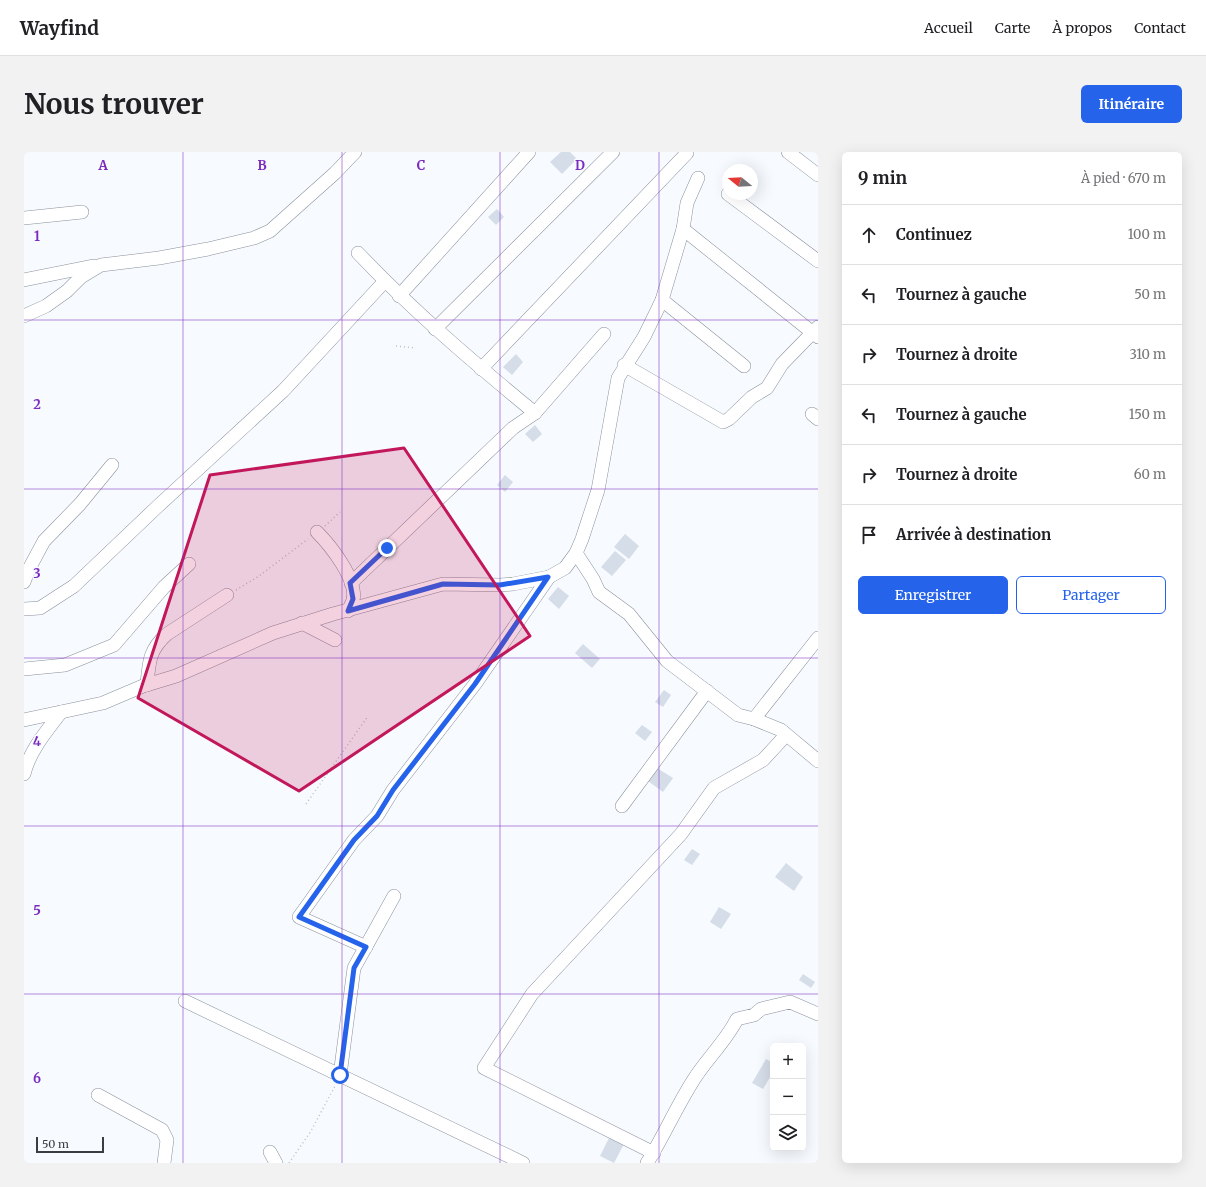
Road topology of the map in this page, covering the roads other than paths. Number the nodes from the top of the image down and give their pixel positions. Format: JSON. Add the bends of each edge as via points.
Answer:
{"nodes":[{"id":1,"x":355,"y":152,"type":"edge"},
{"id":2,"x":529,"y":152,"type":"edge"},
{"id":3,"x":613,"y":152,"type":"edge"},
{"id":4,"x":788,"y":152,"type":"edge"},
{"id":5,"x":688,"y":153,"type":"dead end"},
{"id":6,"x":818,"y":175,"type":"edge"},
{"id":7,"x":698,"y":178,"type":"dead end"},
{"id":8,"x":737,"y":200,"type":"edge"},
{"id":9,"x":82,"y":212,"type":"dead end"},
{"id":10,"x":24,"y":218,"type":"edge"},
{"id":11,"x":683,"y":229,"type":"junction"},
{"id":12,"x":358,"y":253,"type":"dead end"},
{"id":13,"x":818,"y":261,"type":"edge"},
{"id":14,"x":101,"y":264,"type":"junction"},
{"id":15,"x":24,"y":280,"type":"edge"},
{"id":16,"x":385,"y":281,"type":"junction"},
{"id":17,"x":399,"y":296,"type":"junction"},
{"id":18,"x":662,"y":300,"type":"junction"},
{"id":19,"x":24,"y":316,"type":"edge"},
{"id":20,"x":435,"y":329,"type":"junction"},
{"id":21,"x":816,"y":332,"type":"edge"},
{"id":22,"x":604,"y":334,"type":"dead end"},
{"id":23,"x":624,"y":365,"type":"junction"},
{"id":24,"x":744,"y":366,"type":"dead end"},
{"id":25,"x":482,"y":369,"type":"junction"},
{"id":26,"x":535,"y":413,"type":"junction"},
{"id":27,"x":112,"y":465,"type":"dead end"},
{"id":28,"x":317,"y":532,"type":"road end"},
{"id":29,"x":576,"y":553,"type":"junction"},
{"id":30,"x":189,"y":564,"type":"dead end"},
{"id":31,"x":548,"y":577,"type":"junction"},
{"id":32,"x":24,"y":582,"type":"edge"},
{"id":33,"x":350,"y":583,"type":"junction"},
{"id":34,"x":227,"y":595,"type":"road end"},
{"id":35,"x":24,"y":609,"type":"edge"},
{"id":36,"x":348,"y":611,"type":"junction"},
{"id":37,"x":302,"y":623,"type":"junction"},
{"id":38,"x":818,"y":638,"type":"edge"},
{"id":39,"x":334,"y":640,"type":"dead end"},
{"id":40,"x":24,"y":669,"type":"edge"},
{"id":41,"x":147,"y":685,"type":"junction"},
{"id":42,"x":707,"y":691,"type":"junction"},
{"id":43,"x":61,"y":712,"type":"junction"},
{"id":44,"x":754,"y":719,"type":"junction"},
{"id":45,"x":24,"y":720,"type":"edge"},
{"id":46,"x":786,"y":735,"type":"junction"},
{"id":47,"x":818,"y":761,"type":"edge"},
{"id":48,"x":24,"y":774,"type":"edge"},
{"id":49,"x":622,"y":806,"type":"dead end"},
{"id":50,"x":394,"y":896,"type":"dead end"},
{"id":51,"x":366,"y":947,"type":"junction"},
{"id":52,"x":185,"y":1001,"type":"dead end"},
{"id":53,"x":818,"y":1014,"type":"edge"},
{"id":54,"x":340,"y":1075,"type":"junction"},
{"id":55,"x":98,"y":1096,"type":"dead end"},
{"id":56,"x":270,"y":1152,"type":"dead end"},
{"id":57,"x":650,"y":1158,"type":"edge"},
{"id":58,"x":164,"y":1163,"type":"edge"},
{"id":59,"x":276,"y":1163,"type":"edge"},
{"id":60,"x":523,"y":1163,"type":"edge"}],
"edges":[{"from":1,"to":14,"type":"street","via":[[270,231],[254,238],[159,258]]},
{"from":2,"to":17,"type":"street"},
{"from":3,"to":20,"type":"street"},
{"from":4,"to":6,"type":"street"},
{"from":5,"to":25,"type":"street"},
{"from":7,"to":11,"type":"street","via":[[687,203]]},
{"from":8,"to":13,"type":"street"},
{"from":9,"to":10,"type":"street"},
{"from":11,"to":18,"type":"street"},
{"from":11,"to":21,"type":"street"},
{"from":12,"to":16,"type":"street"},
{"from":14,"to":15,"type":"street"},
{"from":14,"to":19,"type":"street","via":[[46,306]]},
{"from":16,"to":17,"type":"street"},
{"from":16,"to":35,"type":"street","via":[[283,391],[74,586],[40,608]]},
{"from":17,"to":20,"type":"street"},
{"from":18,"to":23,"type":"street","via":[[644,337]]},
{"from":18,"to":24,"type":"street"},
{"from":20,"to":25,"type":"street"},
{"from":21,"to":23,"type":"street","via":[[782,364],[767,388],[722,422]]},
{"from":22,"to":26,"type":"street"},
{"from":23,"to":29,"type":"street","via":[[618,378],[598,490],[591,517]]},
{"from":25,"to":26,"type":"street"},
{"from":26,"to":33,"type":"street","via":[[513,428]]},
{"from":27,"to":32,"type":"street","via":[[80,504],[44,541]]},
{"from":28,"to":33,"type":"street","via":[[339,559]]},
{"from":29,"to":31,"type":"street","via":[[565,568]]},
{"from":29,"to":42,"type":"street","via":[[604,597],[629,614],[667,661]]},
{"from":30,"to":40,"type":"street","via":[[164,586],[114,645],[65,665]]},
{"from":31,"to":36,"type":"street","via":[[500,585],[443,584]]},
{"from":31,"to":51,"type":"street","via":[[475,684],[393,790],[377,816],[354,840],[299,917]]},
{"from":33,"to":36,"type":"street","via":[[353,599]]},
{"from":34,"to":41,"type":"street","via":[[158,642],[150,657]]},
{"from":36,"to":37,"type":"street"},
{"from":37,"to":39,"type":"street"},
{"from":37,"to":41,"type":"street","via":[[176,676]]},
{"from":38,"to":44,"type":"street"},
{"from":41,"to":43,"type":"street","via":[[103,703]]},
{"from":42,"to":44,"type":"street","via":[[738,715]]},
{"from":42,"to":49,"type":"street"},
{"from":43,"to":45,"type":"street"},
{"from":43,"to":48,"type":"street","via":[[27,761]]},
{"from":44,"to":46,"type":"street","via":[[775,727]]},
{"from":46,"to":47,"type":"street"},
{"from":46,"to":57,"type":"street","via":[[763,760],[714,788],[681,834],[532,994],[484,1068]]},
{"from":50,"to":51,"type":"street"},
{"from":51,"to":54,"type":"street","via":[[354,968]]},
{"from":52,"to":54,"type":"street"},
{"from":53,"to":57,"type":"street","via":[[790,1002],[761,1008],[754,1015],[737,1019],[729,1035],[691,1083]]},
{"from":54,"to":60,"type":"street"},
{"from":55,"to":58,"type":"street","via":[[162,1130],[167,1140]]},
{"from":56,"to":59,"type":"street"}]}
